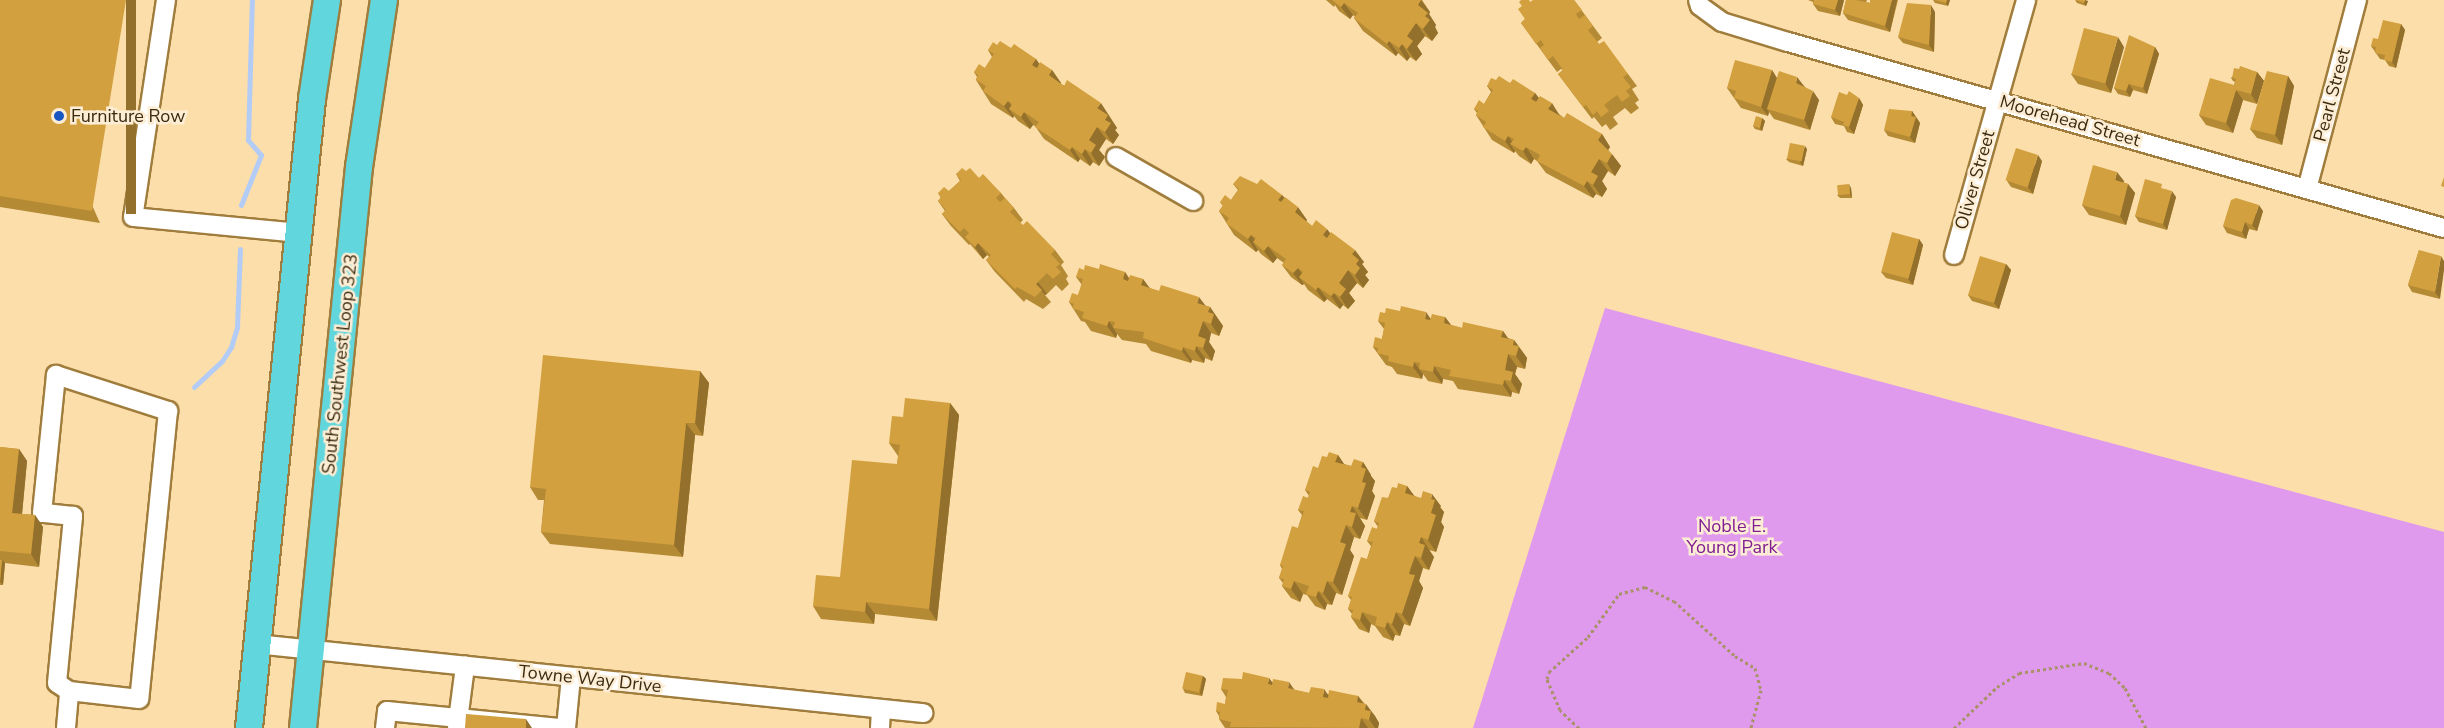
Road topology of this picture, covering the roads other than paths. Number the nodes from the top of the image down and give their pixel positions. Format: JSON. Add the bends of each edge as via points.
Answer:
{"nodes":[{"id":1,"x":166,"y":0,"type":"edge"},
{"id":2,"x":327,"y":0,"type":"edge"},
{"id":3,"x":384,"y":0,"type":"edge"},
{"id":4,"x":2026,"y":0,"type":"edge"},
{"id":5,"x":2357,"y":0,"type":"edge"},
{"id":6,"x":1699,"y":3,"type":"edge"},
{"id":7,"x":1998,"y":101,"type":"junction"},
{"id":8,"x":1116,"y":157,"type":"dead end"},
{"id":9,"x":2307,"y":189,"type":"junction"},
{"id":10,"x":1193,"y":201,"type":"dead end"},
{"id":11,"x":2444,"y":228,"type":"edge"},
{"id":12,"x":298,"y":232,"type":"junction"},
{"id":13,"x":1954,"y":255,"type":"dead end"},
{"id":14,"x":256,"y":644,"type":"junction"},
{"id":15,"x":311,"y":649,"type":"junction"},
{"id":16,"x":465,"y":666,"type":"junction"},
{"id":17,"x":571,"y":677,"type":"junction"},
{"id":18,"x":69,"y":691,"type":"junction"},
{"id":19,"x":881,"y":709,"type":"junction"},
{"id":20,"x":923,"y":713,"type":"dead end"},
{"id":21,"x":458,"y":723,"type":"edge"},
{"id":22,"x":66,"y":728,"type":"edge"},
{"id":23,"x":249,"y":728,"type":"edge"},
{"id":24,"x":303,"y":728,"type":"edge"},
{"id":25,"x":385,"y":728,"type":"edge"},
{"id":26,"x":559,"y":728,"type":"edge"},
{"id":27,"x":566,"y":728,"type":"edge"},
{"id":28,"x":880,"y":728,"type":"edge"}],
"edges":[{"from":1,"to":12,"type":"street","via":[[133,217]]},
{"from":2,"to":12,"type":"highway"},
{"from":3,"to":15,"type":"highway","name":"South Southwest Loop 323","via":[[359,167]]},
{"from":4,"to":7,"type":"street","name":"Oliver Street"},
{"from":5,"to":9,"type":"street","name":"Pearl Street"},
{"from":6,"to":7,"type":"street","name":"Moorehead Street","via":[[1722,22]]},
{"from":7,"to":9,"type":"street","name":"Moorehead Street"},
{"from":7,"to":13,"type":"street","name":"Oliver Street"},
{"from":8,"to":10,"type":"street"},
{"from":9,"to":11,"type":"street","name":"Moorehead Street"},
{"from":12,"to":14,"type":"highway"},
{"from":14,"to":15,"type":"street","name":"Towne Way Drive"},
{"from":14,"to":23,"type":"highway"},
{"from":15,"to":16,"type":"street","name":"Towne Way Drive"},
{"from":15,"to":24,"type":"highway","name":"South Southwest Loop 323"},
{"from":16,"to":17,"type":"street","name":"Towne Way Drive"},
{"from":16,"to":21,"type":"street"},
{"from":17,"to":19,"type":"street","name":"Towne Way Drive"},
{"from":17,"to":27,"type":"street"},
{"from":18,"to":18,"type":"street","via":[[57,683],[73,516],[42,513],[56,375],[168,411],[139,699]]},
{"from":18,"to":22,"type":"street"},
{"from":19,"to":20,"type":"street","name":"Towne Way Drive"},
{"from":19,"to":28,"type":"street"},
{"from":21,"to":25,"type":"street","via":[[387,711]]},
{"from":21,"to":26,"type":"street"}]}
